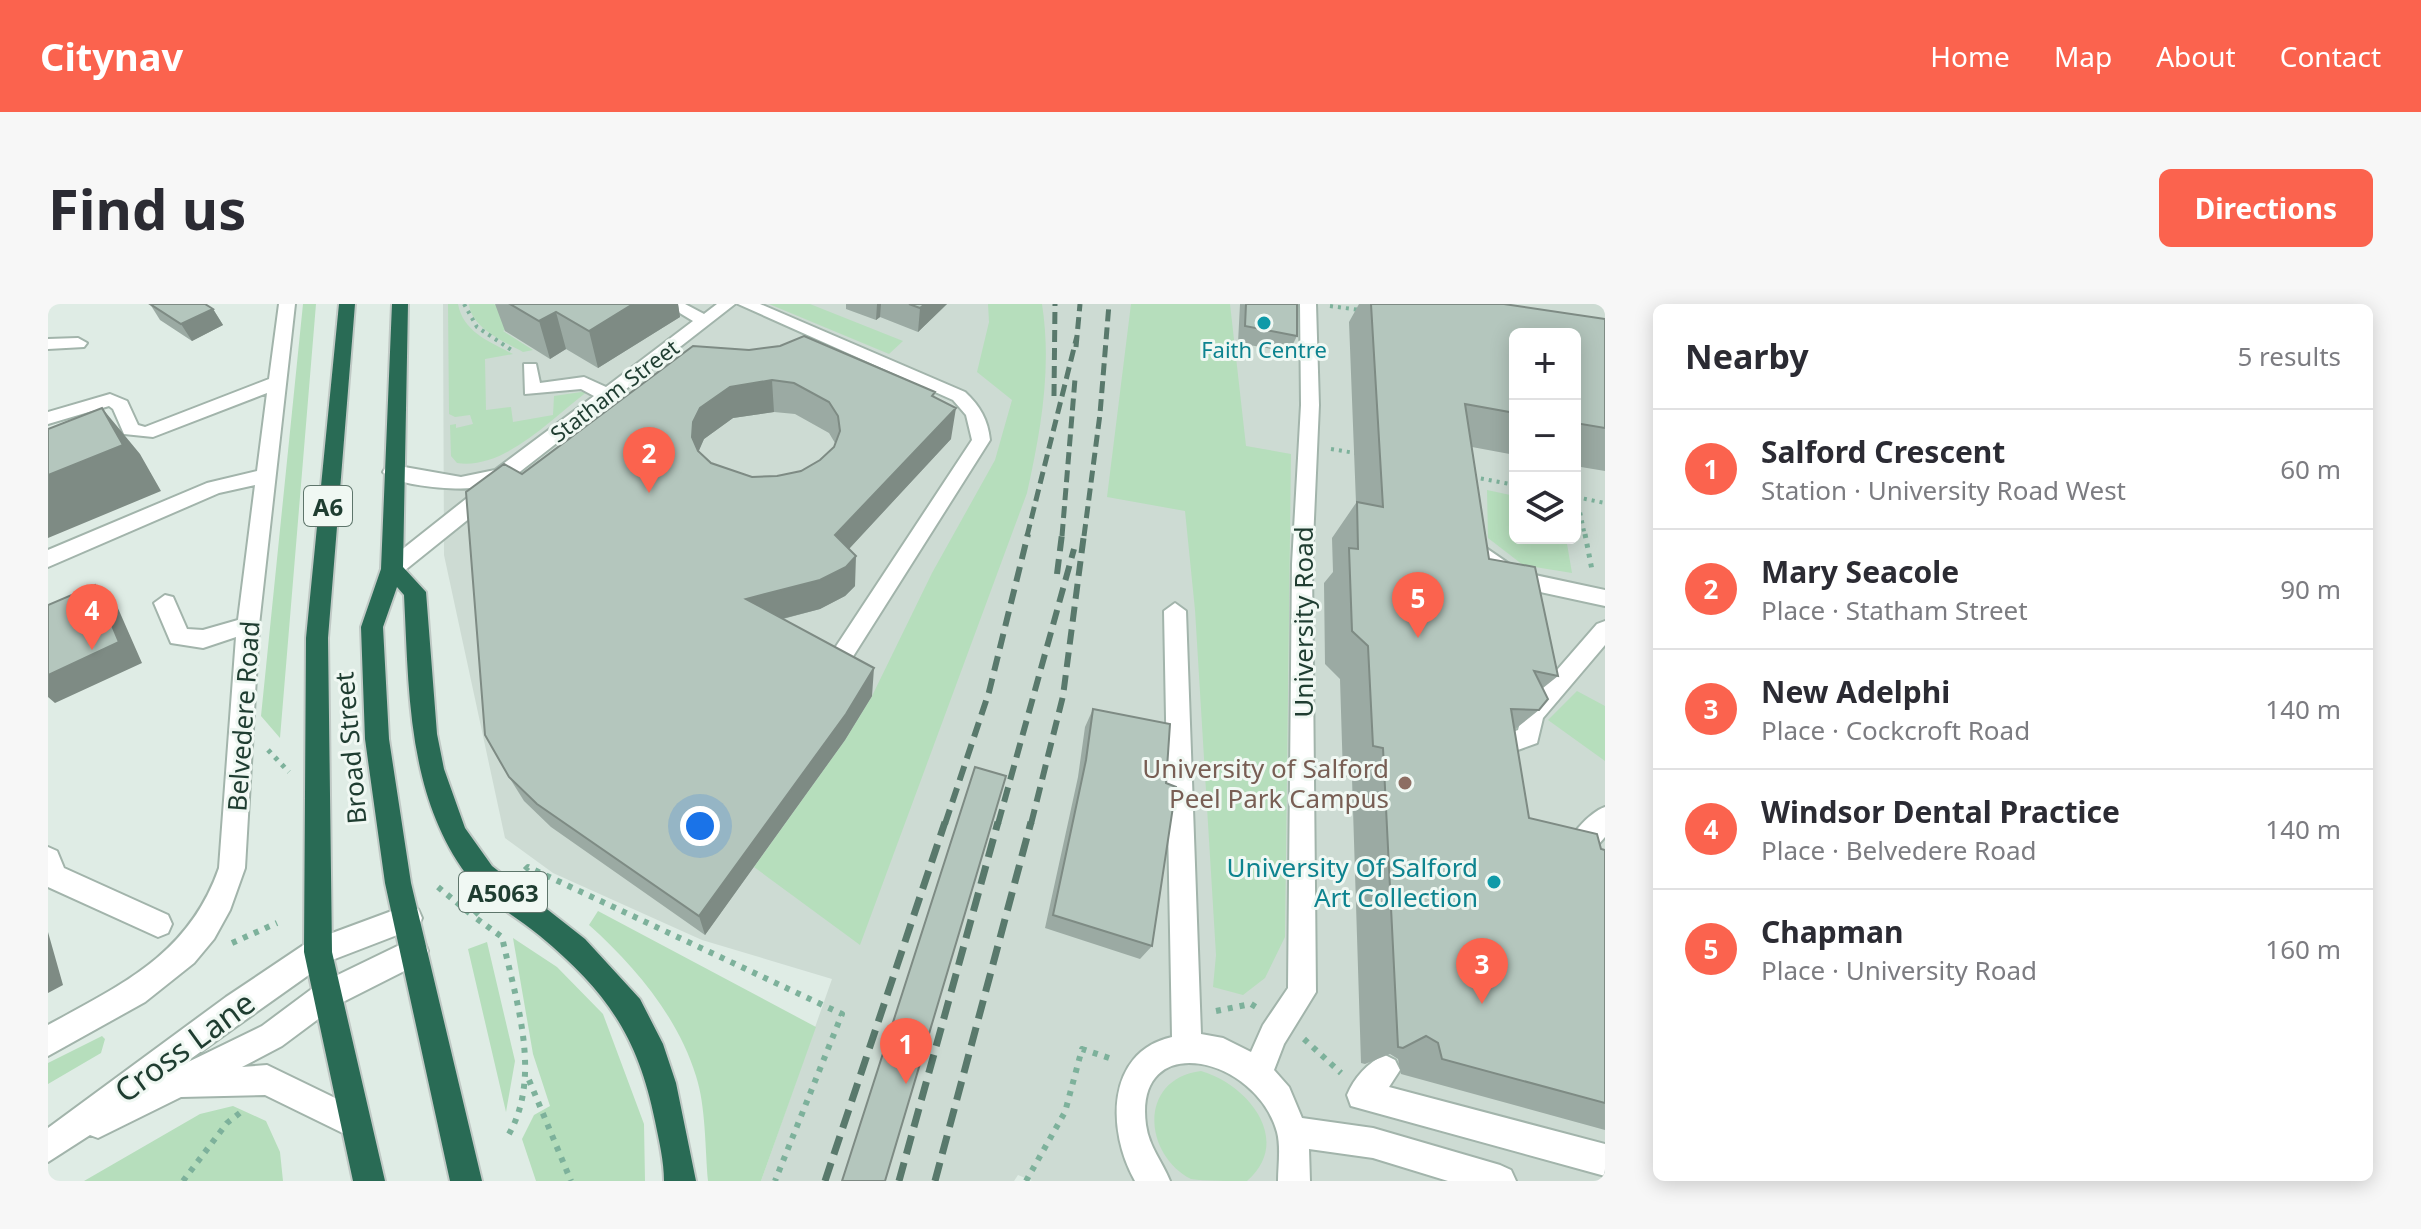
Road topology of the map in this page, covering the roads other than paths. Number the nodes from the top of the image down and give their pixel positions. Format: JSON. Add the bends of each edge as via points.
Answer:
{"nodes":[{"id":1,"x":287,"y":304,"type":"edge"},
{"id":2,"x":347,"y":304,"type":"edge"},
{"id":3,"x":400,"y":304,"type":"edge"},
{"id":4,"x":673,"y":304,"type":"edge"},
{"id":5,"x":727,"y":304,"type":"edge"},
{"id":6,"x":746,"y":304,"type":"edge"},
{"id":7,"x":1308,"y":304,"type":"edge"},
{"id":8,"x":705,"y":321,"type":"junction"},
{"id":9,"x":78,"y":343,"type":"dead end"},
{"id":10,"x":48,"y":344,"type":"edge"},
{"id":11,"x":530,"y":368,"type":"road end"},
{"id":12,"x":278,"y":382,"type":"junction"},
{"id":13,"x":607,"y":395,"type":"junction"},
{"id":14,"x":48,"y":418,"type":"edge"},
{"id":15,"x":393,"y":472,"type":"junction"},
{"id":16,"x":268,"y":475,"type":"junction"},
{"id":17,"x":501,"y":476,"type":"junction"},
{"id":18,"x":1467,"y":542,"type":"edge"},
{"id":19,"x":48,"y":559,"type":"edge"},
{"id":20,"x":392,"y":569,"type":"junction"},
{"id":21,"x":1601,"y":598,"type":"edge"},
{"id":22,"x":165,"y":603,"type":"dead end"},
{"id":23,"x":1175,"y":611,"type":"dead end"},
{"id":24,"x":248,"y":625,"type":"junction"},
{"id":25,"x":1605,"y":630,"type":"edge"},
{"id":26,"x":839,"y":660,"type":"edge"},
{"id":27,"x":1515,"y":741,"type":"edge"},
{"id":28,"x":1605,"y":818,"type":"edge"},
{"id":29,"x":1567,"y":864,"type":"edge"},
{"id":30,"x":51,"y":868,"type":"edge"},
{"id":31,"x":408,"y":918,"type":"junction"},
{"id":32,"x":158,"y":924,"type":"dead end"},
{"id":33,"x":414,"y":951,"type":"junction"},
{"id":34,"x":318,"y":952,"type":"junction"},
{"id":35,"x":327,"y":995,"type":"junction"},
{"id":36,"x":48,"y":1041,"type":"edge"},
{"id":37,"x":1187,"y":1047,"type":"junction"},
{"id":38,"x":1385,"y":1070,"type":"dead end"},
{"id":39,"x":1258,"y":1073,"type":"junction"},
{"id":40,"x":179,"y":1085,"type":"junction"},
{"id":41,"x":355,"y":1124,"type":"junction"},
{"id":42,"x":1295,"y":1132,"type":"junction"},
{"id":43,"x":50,"y":1145,"type":"edge"},
{"id":44,"x":1605,"y":1160,"type":"edge"},
{"id":45,"x":465,"y":1177,"type":"edge"},
{"id":46,"x":1149,"y":1180,"type":"edge"},
{"id":47,"x":369,"y":1181,"type":"edge"},
{"id":48,"x":680,"y":1181,"type":"edge"},
{"id":49,"x":1294,"y":1181,"type":"edge"},
{"id":50,"x":1500,"y":1181,"type":"edge"}],
"edges":[{"from":1,"to":12,"type":"street","name":"Belvedere Road"},
{"from":2,"to":34,"type":"highway","name":"Broad Street","number":"A6","via":[[317,638]]},
{"from":3,"to":15,"type":"highway","name":"Broad Street"},
{"from":4,"to":8,"type":"street"},
{"from":5,"to":8,"type":"street","name":"Statham Street"},
{"from":6,"to":26,"type":"street","via":[[959,396],[975,409],[979,421],[981,440]]},
{"from":7,"to":39,"type":"street","name":"University Road","via":[[1302,992],[1273,1035]]},
{"from":8,"to":13,"type":"street","name":"Statham Street"},
{"from":9,"to":10,"type":"street"},
{"from":11,"to":13,"type":"street","via":[[531,390],[584,383]]},
{"from":12,"to":14,"type":"street","via":[[146,433],[131,430],[121,405],[110,400]]},
{"from":12,"to":16,"type":"street","name":"Belvedere Road"},
{"from":13,"to":17,"type":"street","name":"Statham Street"},
{"from":15,"to":17,"type":"street","name":"Statham Street","via":[[461,484]]},
{"from":15,"to":20,"type":"highway","name":"Broad Street"},
{"from":16,"to":19,"type":"street","via":[[214,488]]},
{"from":16,"to":24,"type":"street","name":"Belvedere Road"},
{"from":17,"to":20,"type":"street","name":"Statham Street","via":[[484,496]]},
{"from":18,"to":21,"type":"street","via":[[1515,579]]},
{"from":20,"to":31,"type":"highway","name":"Broad Street","via":[[372,627],[377,739]]},
{"from":20,"to":48,"type":"highway","number":"A5063","via":[[415,592],[424,733],[431,771],[453,827],[476,868],[599,968],[625,998],[653,1052]]},
{"from":22,"to":24,"type":"street","via":[[179,637],[203,639]]},
{"from":23,"to":37,"type":"street"},
{"from":24,"to":36,"type":"street","name":"Belvedere Road","via":[[232,868],[212,920],[166,972]]},
{"from":25,"to":27,"type":"street","via":[[1532,715],[1529,736]]},
{"from":28,"to":29,"type":"street"},
{"from":30,"to":32,"type":"street"},
{"from":31,"to":33,"type":"highway","name":"Broad Street"},
{"from":31,"to":34,"type":"street","name":"Cross Lane"},
{"from":33,"to":35,"type":"street","name":"Cross Lane"},
{"from":33,"to":45,"type":"highway","name":"Broad Street"},
{"from":34,"to":35,"type":"highway","name":"Broad Street","number":"A6"},
{"from":34,"to":43,"type":"street","name":"Cross Lane"},
{"from":35,"to":40,"type":"street","name":"Cross Lane","via":[[272,1036]]},
{"from":35,"to":41,"type":"highway","name":"Broad Street","number":"A6"},
{"from":37,"to":39,"type":"street","via":[[1223,1052]]},
{"from":37,"to":46,"type":"street","via":[[1156,1058],[1136,1083],[1131,1100],[1133,1139]]},
{"from":38,"to":44,"type":"street","via":[[1362,1095]]},
{"from":39,"to":42,"type":"street","via":[[1281,1100]]},
{"from":40,"to":41,"type":"street","via":[[267,1080]]},
{"from":40,"to":43,"type":"street","name":"Cross Lane"},
{"from":41,"to":47,"type":"highway","name":"Broad Street","number":"A6"},
{"from":42,"to":49,"type":"street"},
{"from":42,"to":50,"type":"street","via":[[1373,1143]]}]}
